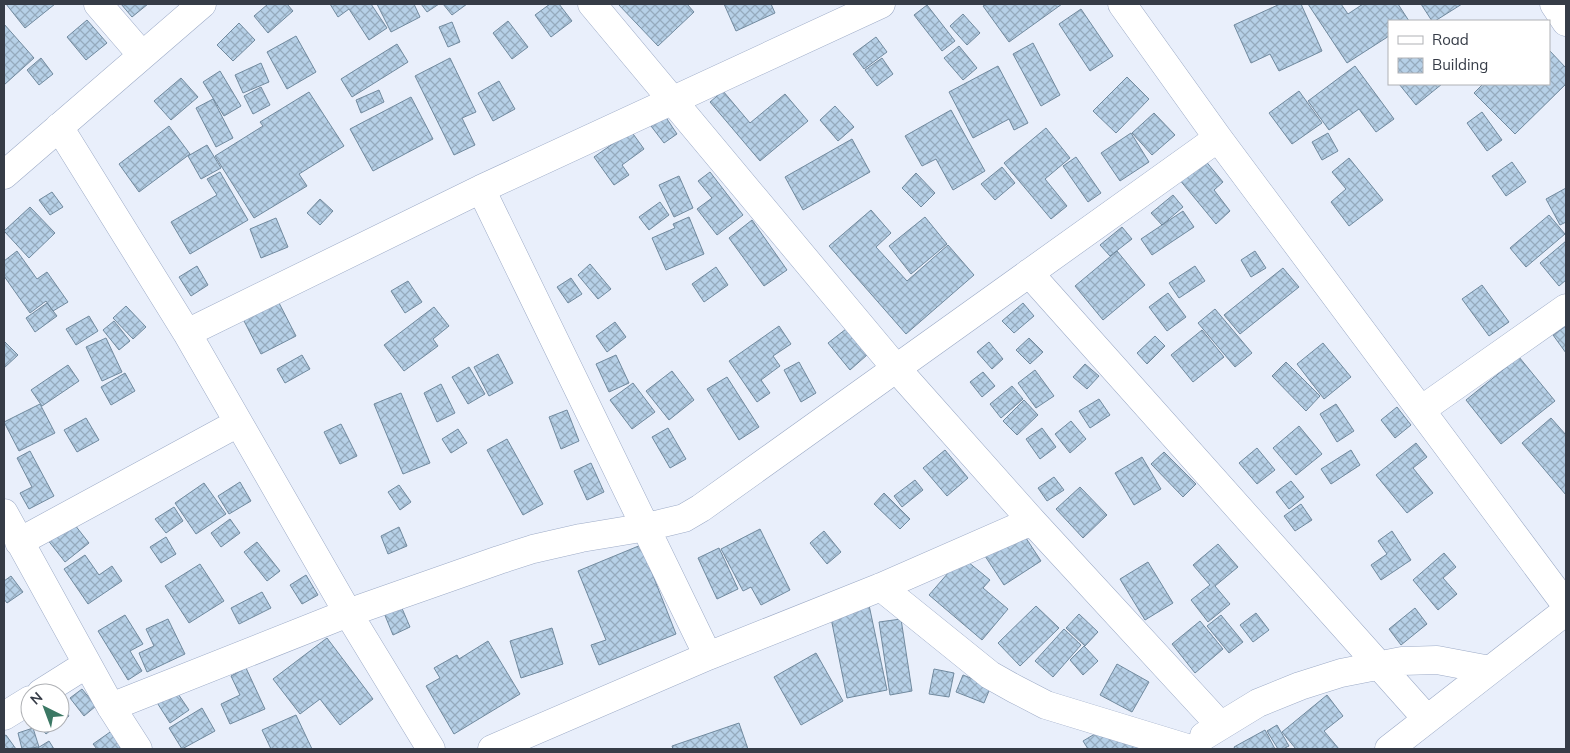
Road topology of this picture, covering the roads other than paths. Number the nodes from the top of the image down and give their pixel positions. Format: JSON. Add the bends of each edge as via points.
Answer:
{"nodes":[{"id":1,"x":98,"y":4,"type":"edge"},
{"id":2,"x":202,"y":4,"type":"edge"},
{"id":3,"x":592,"y":4,"type":"edge"},
{"id":4,"x":881,"y":4,"type":"edge"},
{"id":5,"x":1122,"y":4,"type":"edge"},
{"id":6,"x":1554,"y":4,"type":"edge"},
{"id":7,"x":1566,"y":22,"type":"edge"},
{"id":8,"x":141,"y":54,"type":"junction"},
{"id":9,"x":672,"y":101,"type":"junction"},
{"id":10,"x":59,"y":128,"type":"junction"},
{"id":11,"x":1218,"y":138,"type":"junction"},
{"id":12,"x":4,"y":175,"type":"edge"},
{"id":13,"x":481,"y":190,"type":"junction"},
{"id":14,"x":1030,"y":273,"type":"junction"},
{"id":15,"x":1566,"y":308,"type":"edge"},
{"id":16,"x":187,"y":333,"type":"junction"},
{"id":17,"x":895,"y":367,"type":"junction"},
{"id":18,"x":1421,"y":410,"type":"junction"},
{"id":19,"x":238,"y":423,"type":"junction"},
{"id":20,"x":4,"y":513,"type":"edge"},
{"id":21,"x":1032,"y":521,"type":"junction"},
{"id":22,"x":647,"y":528,"type":"junction"},
{"id":23,"x":19,"y":542,"type":"junction"},
{"id":24,"x":881,"y":587,"type":"junction"},
{"id":25,"x":1564,"y":598,"type":"edge"},
{"id":26,"x":348,"y":613,"type":"junction"},
{"id":27,"x":708,"y":656,"type":"junction"},
{"id":28,"x":87,"y":664,"type":"junction"},
{"id":29,"x":1379,"y":664,"type":"junction"},
{"id":30,"x":1490,"y":670,"type":"junction"},
{"id":31,"x":57,"y":683,"type":"edge"},
{"id":32,"x":20,"y":706,"type":"edge"},
{"id":33,"x":111,"y":707,"type":"junction"},
{"id":34,"x":4,"y":716,"type":"edge"},
{"id":35,"x":1427,"y":719,"type":"junction"},
{"id":36,"x":1220,"y":725,"type":"junction"},
{"id":37,"x":138,"y":749,"type":"edge"},
{"id":38,"x":431,"y":749,"type":"edge"},
{"id":39,"x":492,"y":749,"type":"edge"},
{"id":40,"x":1186,"y":749,"type":"edge"},
{"id":41,"x":1389,"y":749,"type":"edge"}],
"edges":[{"from":1,"to":8,"type":"street"},
{"from":2,"to":8,"type":"street"},
{"from":3,"to":9,"type":"street"},
{"from":4,"to":9,"type":"street"},
{"from":5,"to":11,"type":"street"},
{"from":6,"to":7,"type":"street"},
{"from":8,"to":10,"type":"street"},
{"from":9,"to":13,"type":"street"},
{"from":9,"to":17,"type":"street"},
{"from":10,"to":12,"type":"street"},
{"from":10,"to":16,"type":"street"},
{"from":11,"to":14,"type":"street"},
{"from":11,"to":18,"type":"street"},
{"from":13,"to":16,"type":"street"},
{"from":13,"to":22,"type":"street"},
{"from":14,"to":17,"type":"street"},
{"from":14,"to":29,"type":"street"},
{"from":15,"to":18,"type":"street"},
{"from":16,"to":19,"type":"street"},
{"from":17,"to":21,"type":"street"},
{"from":17,"to":22,"type":"street","via":[[700,508],[684,518]]},
{"from":18,"to":25,"type":"street"},
{"from":19,"to":23,"type":"street"},
{"from":19,"to":26,"type":"street"},
{"from":20,"to":23,"type":"street"},
{"from":21,"to":24,"type":"street"},
{"from":21,"to":36,"type":"street"},
{"from":22,"to":26,"type":"street","via":[[533,549]]},
{"from":22,"to":27,"type":"street"},
{"from":23,"to":28,"type":"street"},
{"from":24,"to":27,"type":"street"},
{"from":24,"to":40,"type":"street","via":[[990,675],[1015,689],[1046,705]]},
{"from":25,"to":30,"type":"street"},
{"from":26,"to":33,"type":"street"},
{"from":26,"to":38,"type":"street"},
{"from":27,"to":39,"type":"street"},
{"from":28,"to":31,"type":"street"},
{"from":28,"to":33,"type":"street"},
{"from":29,"to":30,"type":"street","via":[[1437,660]]},
{"from":29,"to":35,"type":"street"},
{"from":29,"to":36,"type":"street","via":[[1300,686],[1258,703]]},
{"from":30,"to":35,"type":"street"},
{"from":32,"to":34,"type":"street"},
{"from":33,"to":37,"type":"street"},
{"from":35,"to":41,"type":"street"},
{"from":36,"to":40,"type":"street"}]}
